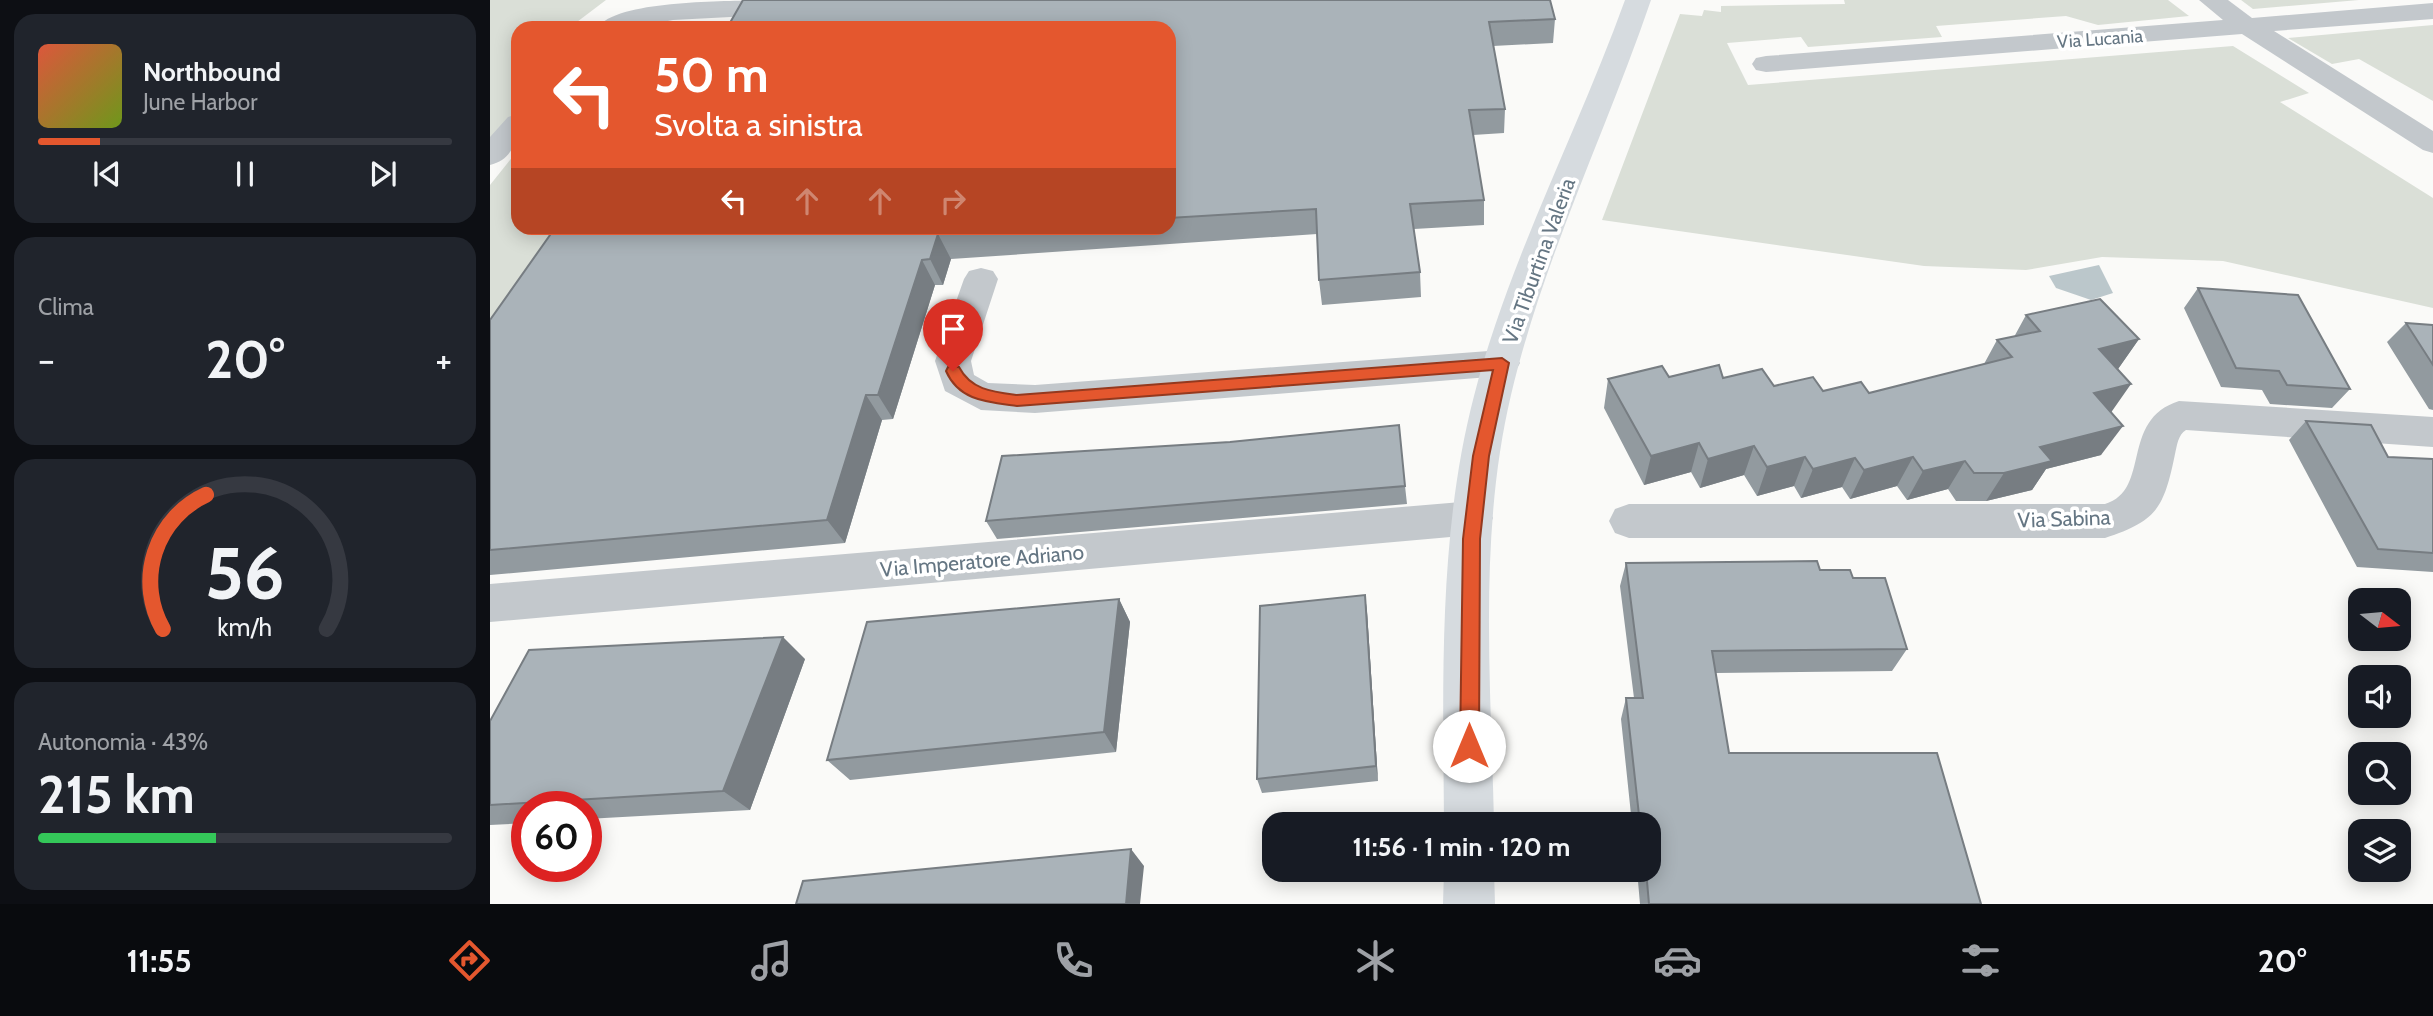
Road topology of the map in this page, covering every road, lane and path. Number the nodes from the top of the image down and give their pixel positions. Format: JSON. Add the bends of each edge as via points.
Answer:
{"nodes":[{"id":1,"x":898,"y":0,"type":"edge"},
{"id":2,"x":1638,"y":0,"type":"edge"},
{"id":3,"x":2212,"y":0,"type":"edge"},
{"id":4,"x":677,"y":6,"type":"edge"},
{"id":5,"x":2433,"y":11,"type":"edge"},
{"id":6,"x":626,"y":21,"type":"edge"},
{"id":7,"x":2250,"y":28,"type":"junction"},
{"id":8,"x":1766,"y":64,"type":"dead end"},
{"id":9,"x":511,"y":131,"type":"edge"},
{"id":10,"x":2433,"y":144,"type":"edge"},
{"id":11,"x":490,"y":156,"type":"edge"},
{"id":12,"x":981,"y":279,"type":"dead end"},
{"id":13,"x":1502,"y":363,"type":"junction"},
{"id":14,"x":2433,"y":432,"type":"edge"},
{"id":15,"x":1473,"y":518,"type":"junction"},
{"id":16,"x":1629,"y":521,"type":"dead end"},
{"id":17,"x":490,"y":603,"type":"edge"},
{"id":18,"x":1469,"y":812,"type":"edge"},
{"id":19,"x":1469,"y":882,"type":"edge"},
{"id":20,"x":1469,"y":904,"type":"edge"}],
"edges":[{"from":1,"to":4,"type":"street"},
{"from":2,"to":13,"type":"main road","name":"Via Tiburtina Valeria","via":[[1525,288]]},
{"from":3,"to":7,"type":"street"},
{"from":4,"to":6,"type":"street"},
{"from":5,"to":7,"type":"street","name":"Via Lucania"},
{"from":7,"to":8,"type":"street","name":"Via Lucania"},
{"from":7,"to":10,"type":"street"},
{"from":9,"to":11,"type":"street"},
{"from":12,"to":13,"type":"street","via":[[953,361],[958,382],[981,396],[1035,399]]},
{"from":13,"to":15,"type":"main road","name":"Via Tiburtina Valeria","via":[[1486,429]]},
{"from":14,"to":16,"type":"street","name":"Via Sabina","via":[[2179,415],[2166,424],[2141,501],[2127,515],[2105,521]]},
{"from":15,"to":17,"type":"street","name":"Via Imperatore Adriano"},
{"from":15,"to":18,"type":"main road","name":"Via Tiburtina Valeria"},
{"from":19,"to":20,"type":"main road"}]}
